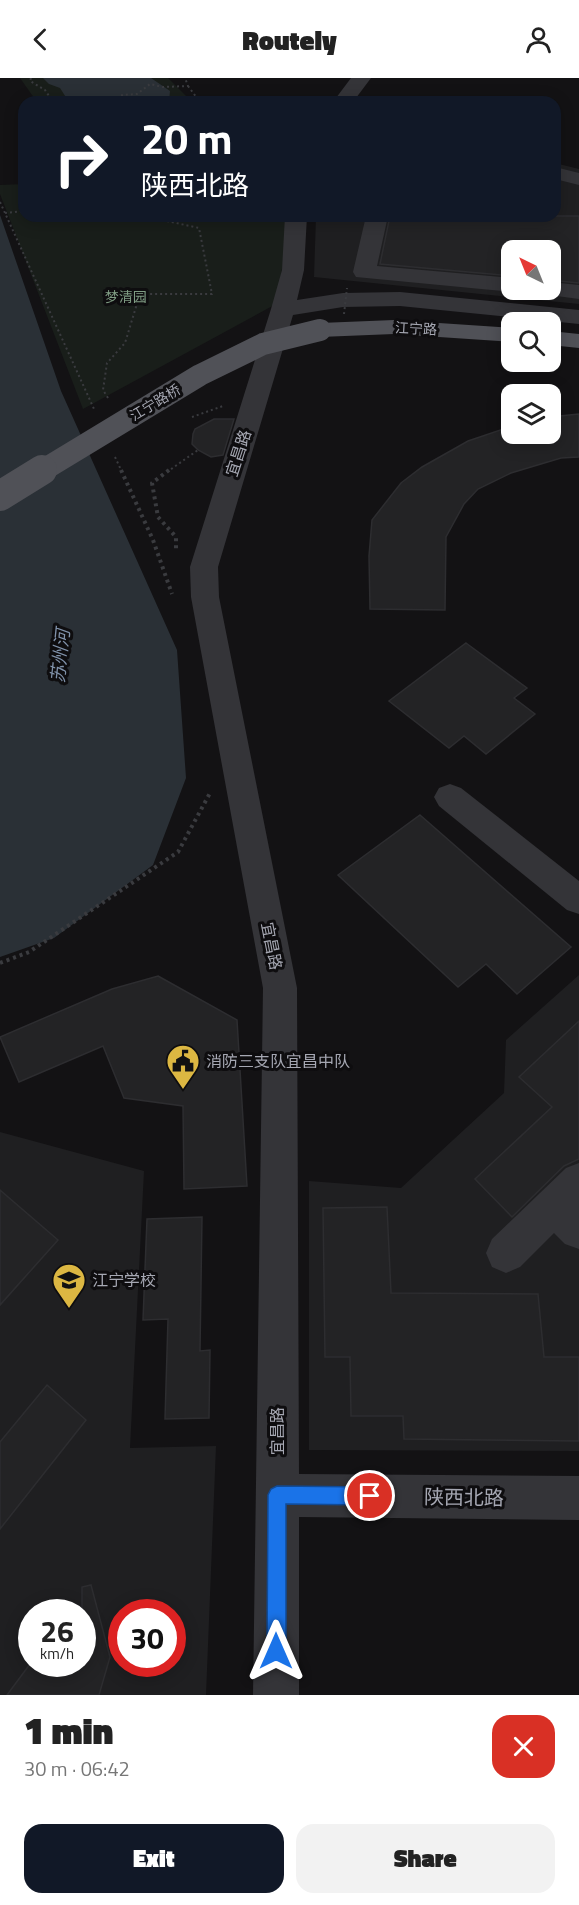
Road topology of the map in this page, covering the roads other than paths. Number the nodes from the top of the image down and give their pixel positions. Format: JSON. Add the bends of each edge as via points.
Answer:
{"nodes":[{"id":1,"x":361,"y":78,"type":"edge"},
{"id":2,"x":348,"y":96,"type":"edge"},
{"id":3,"x":561,"y":174,"type":"edge"},
{"id":4,"x":579,"y":179,"type":"edge"},
{"id":5,"x":296,"y":222,"type":"edge"},
{"id":6,"x":376,"y":222,"type":"edge"},
{"id":7,"x":501,"y":284,"type":"edge"},
{"id":8,"x":561,"y":290,"type":"edge"},
{"id":9,"x":579,"y":291,"type":"edge"},
{"id":10,"x":284,"y":309,"type":"junction"},
{"id":11,"x":529,"y":312,"type":"edge"},
{"id":12,"x":561,"y":315,"type":"edge"},
{"id":13,"x":579,"y":317,"type":"edge"},
{"id":14,"x":320,"y":330,"type":"joint"},
{"id":15,"x":501,"y":334,"type":"edge"},
{"id":16,"x":561,"y":339,"type":"edge"},
{"id":17,"x":579,"y":341,"type":"edge"},
{"id":18,"x":0,"y":496,"type":"edge"},
{"id":19,"x":450,"y":797,"type":"dead end"},
{"id":20,"x":579,"y":900,"type":"edge"},
{"id":21,"x":571,"y":1206,"type":"edge"},
{"id":22,"x":506,"y":1253,"type":"dead end"},
{"id":23,"x":277,"y":1495,"type":"junction"},
{"id":24,"x":579,"y":1498,"type":"edge"},
{"id":25,"x":276,"y":1695,"type":"edge"}],
"edges":[{"from":1,"to":2,"type":"street"},
{"from":3,"to":4,"type":"street"},
{"from":5,"to":10,"type":"street","name":"宜昌路","via":[[293,270]]},
{"from":6,"to":7,"type":"street","via":[[364,272]]},
{"from":8,"to":9,"type":"street"},
{"from":10,"to":11,"type":"street","via":[[344,300],[400,298]]},
{"from":10,"to":23,"type":"street","name":"宜昌路","via":[[204,567],[205,597],[280,988]]},
{"from":12,"to":13,"type":"street"},
{"from":14,"to":15,"type":"main road","name":"江宁路","via":[[393,327]]},
{"from":14,"to":18,"type":"main road","name":"江宁路桥","bridge":true,"via":[[263,344],[200,375]]},
{"from":16,"to":17,"type":"main road"},
{"from":19,"to":20,"type":"street"},
{"from":21,"to":22,"type":"street"},
{"from":23,"to":24,"type":"street","name":"陕西北路"},
{"from":23,"to":25,"type":"street","name":"宜昌路"}]}
